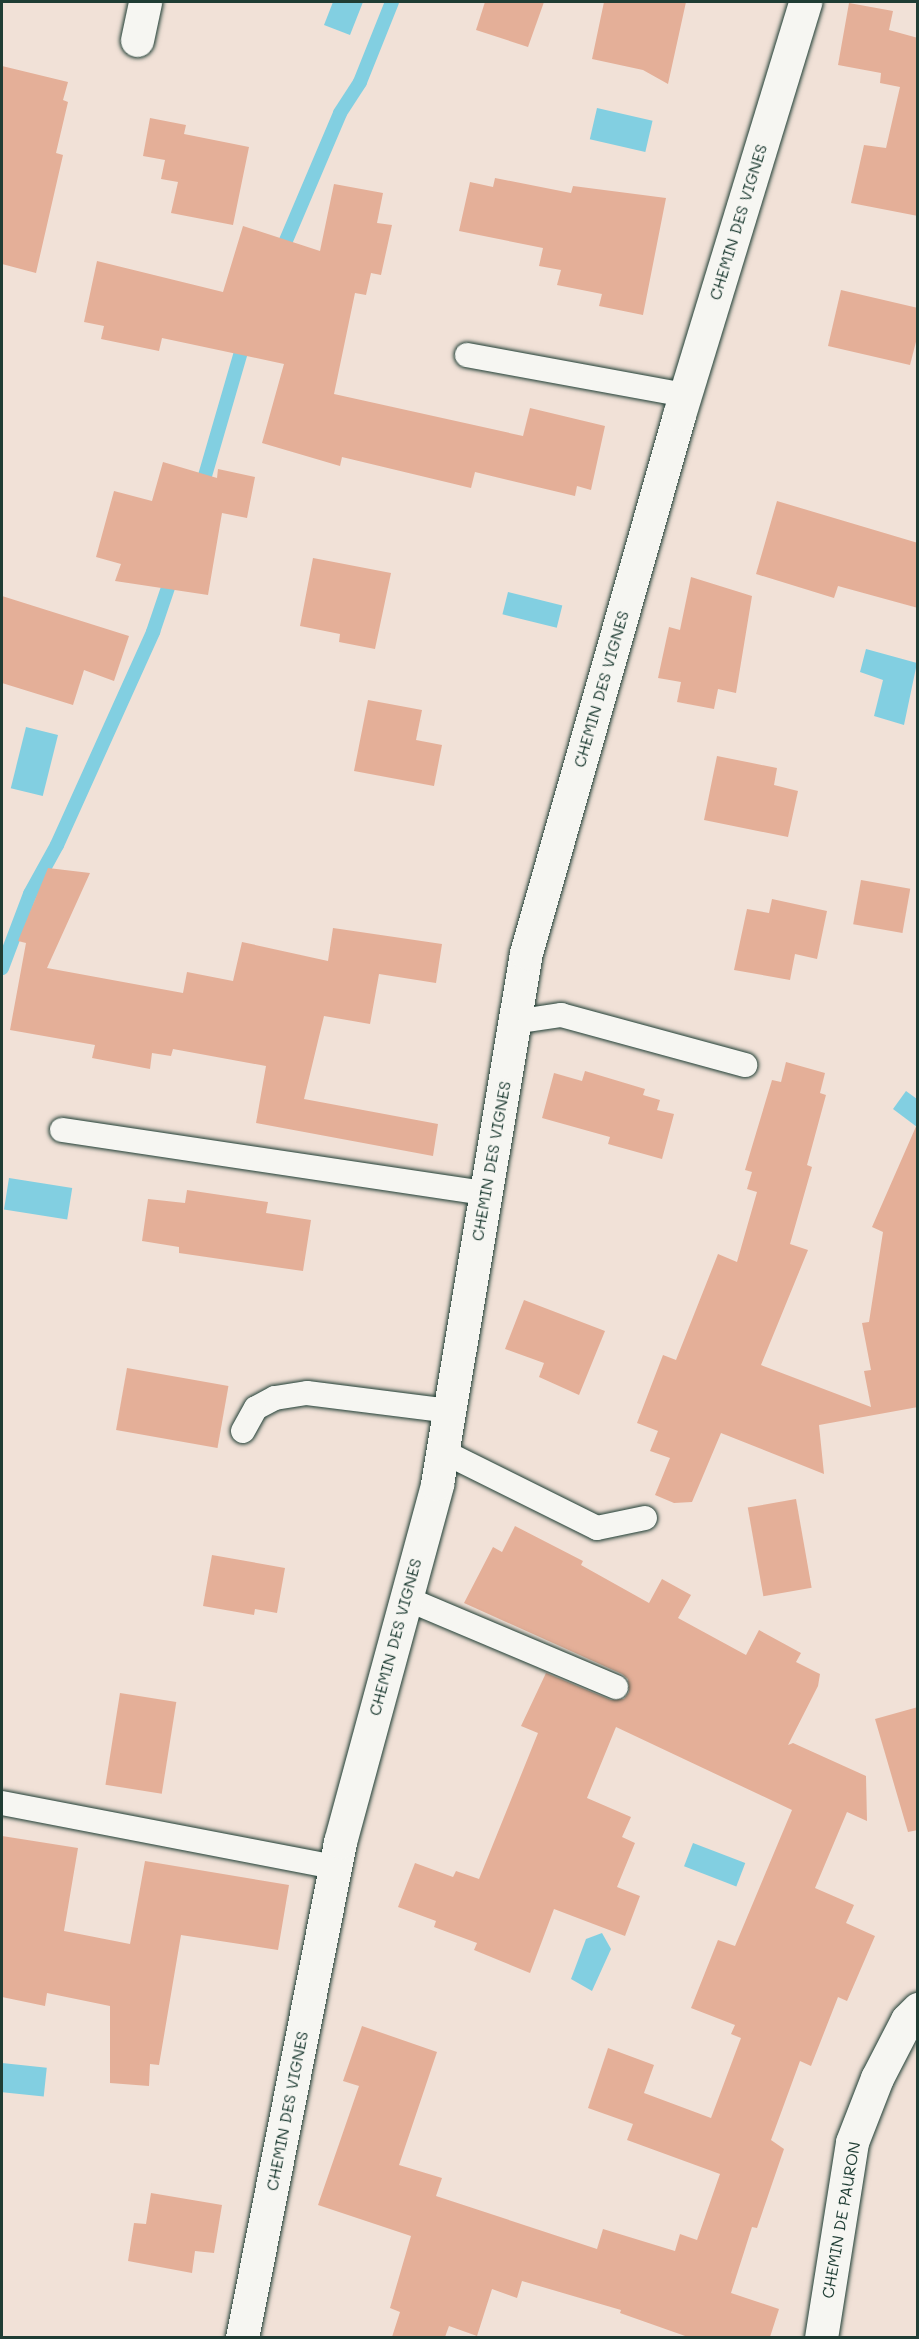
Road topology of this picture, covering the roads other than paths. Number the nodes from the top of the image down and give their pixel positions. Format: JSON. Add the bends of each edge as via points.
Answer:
{"nodes":[{"id":1,"x":145,"y":2,"type":"edge"},
{"id":2,"x":805,"y":2,"type":"edge"},
{"id":3,"x":137,"y":40,"type":"dead end"},
{"id":4,"x":467,"y":355,"type":"dead end"},
{"id":5,"x":685,"y":395,"type":"junction"},
{"id":6,"x":514,"y":1022,"type":"junction"},
{"id":7,"x":745,"y":1065,"type":"dead end"},
{"id":8,"x":62,"y":1131,"type":"dead end"},
{"id":9,"x":486,"y":1193,"type":"junction"},
{"id":10,"x":449,"y":1410,"type":"junction"},
{"id":11,"x":243,"y":1431,"type":"dead end"},
{"id":12,"x":442,"y":1450,"type":"junction"},
{"id":13,"x":645,"y":1518,"type":"dead end"},
{"id":14,"x":405,"y":1598,"type":"junction"},
{"id":15,"x":616,"y":1687,"type":"dead end"},
{"id":16,"x":2,"y":1803,"type":"edge"},
{"id":17,"x":335,"y":1867,"type":"junction"},
{"id":18,"x":918,"y":2009,"type":"edge"},
{"id":19,"x":242,"y":2337,"type":"edge"},
{"id":20,"x":821,"y":2337,"type":"edge"}],
"edges":[{"from":1,"to":3,"type":"street"},
{"from":2,"to":5,"type":"street","name":"CHEMIN DES VIGNES"},
{"from":4,"to":5,"type":"lane"},
{"from":5,"to":6,"type":"street","name":"CHEMIN DES VIGNES","via":[[526,953]]},
{"from":6,"to":7,"type":"lane","via":[[561,1015]]},
{"from":6,"to":9,"type":"street","name":"CHEMIN DES VIGNES"},
{"from":8,"to":9,"type":"lane"},
{"from":9,"to":10,"type":"street","name":"CHEMIN DES VIGNES"},
{"from":10,"to":11,"type":"lane","via":[[307,1393],[275,1398],[256,1408]]},
{"from":10,"to":12,"type":"street","name":"CHEMIN DES VIGNES"},
{"from":12,"to":13,"type":"lane","via":[[597,1528]]},
{"from":12,"to":14,"type":"street","name":"CHEMIN DES VIGNES"},
{"from":14,"to":15,"type":"lane"},
{"from":14,"to":17,"type":"street","name":"CHEMIN DES VIGNES"},
{"from":16,"to":17,"type":"lane"},
{"from":17,"to":19,"type":"street","name":"CHEMIN DES VIGNES"},
{"from":18,"to":20,"type":"street","name":"CHEMIN DE PAURON","via":[[907,2020],[878,2078],[852,2142]]}]}
